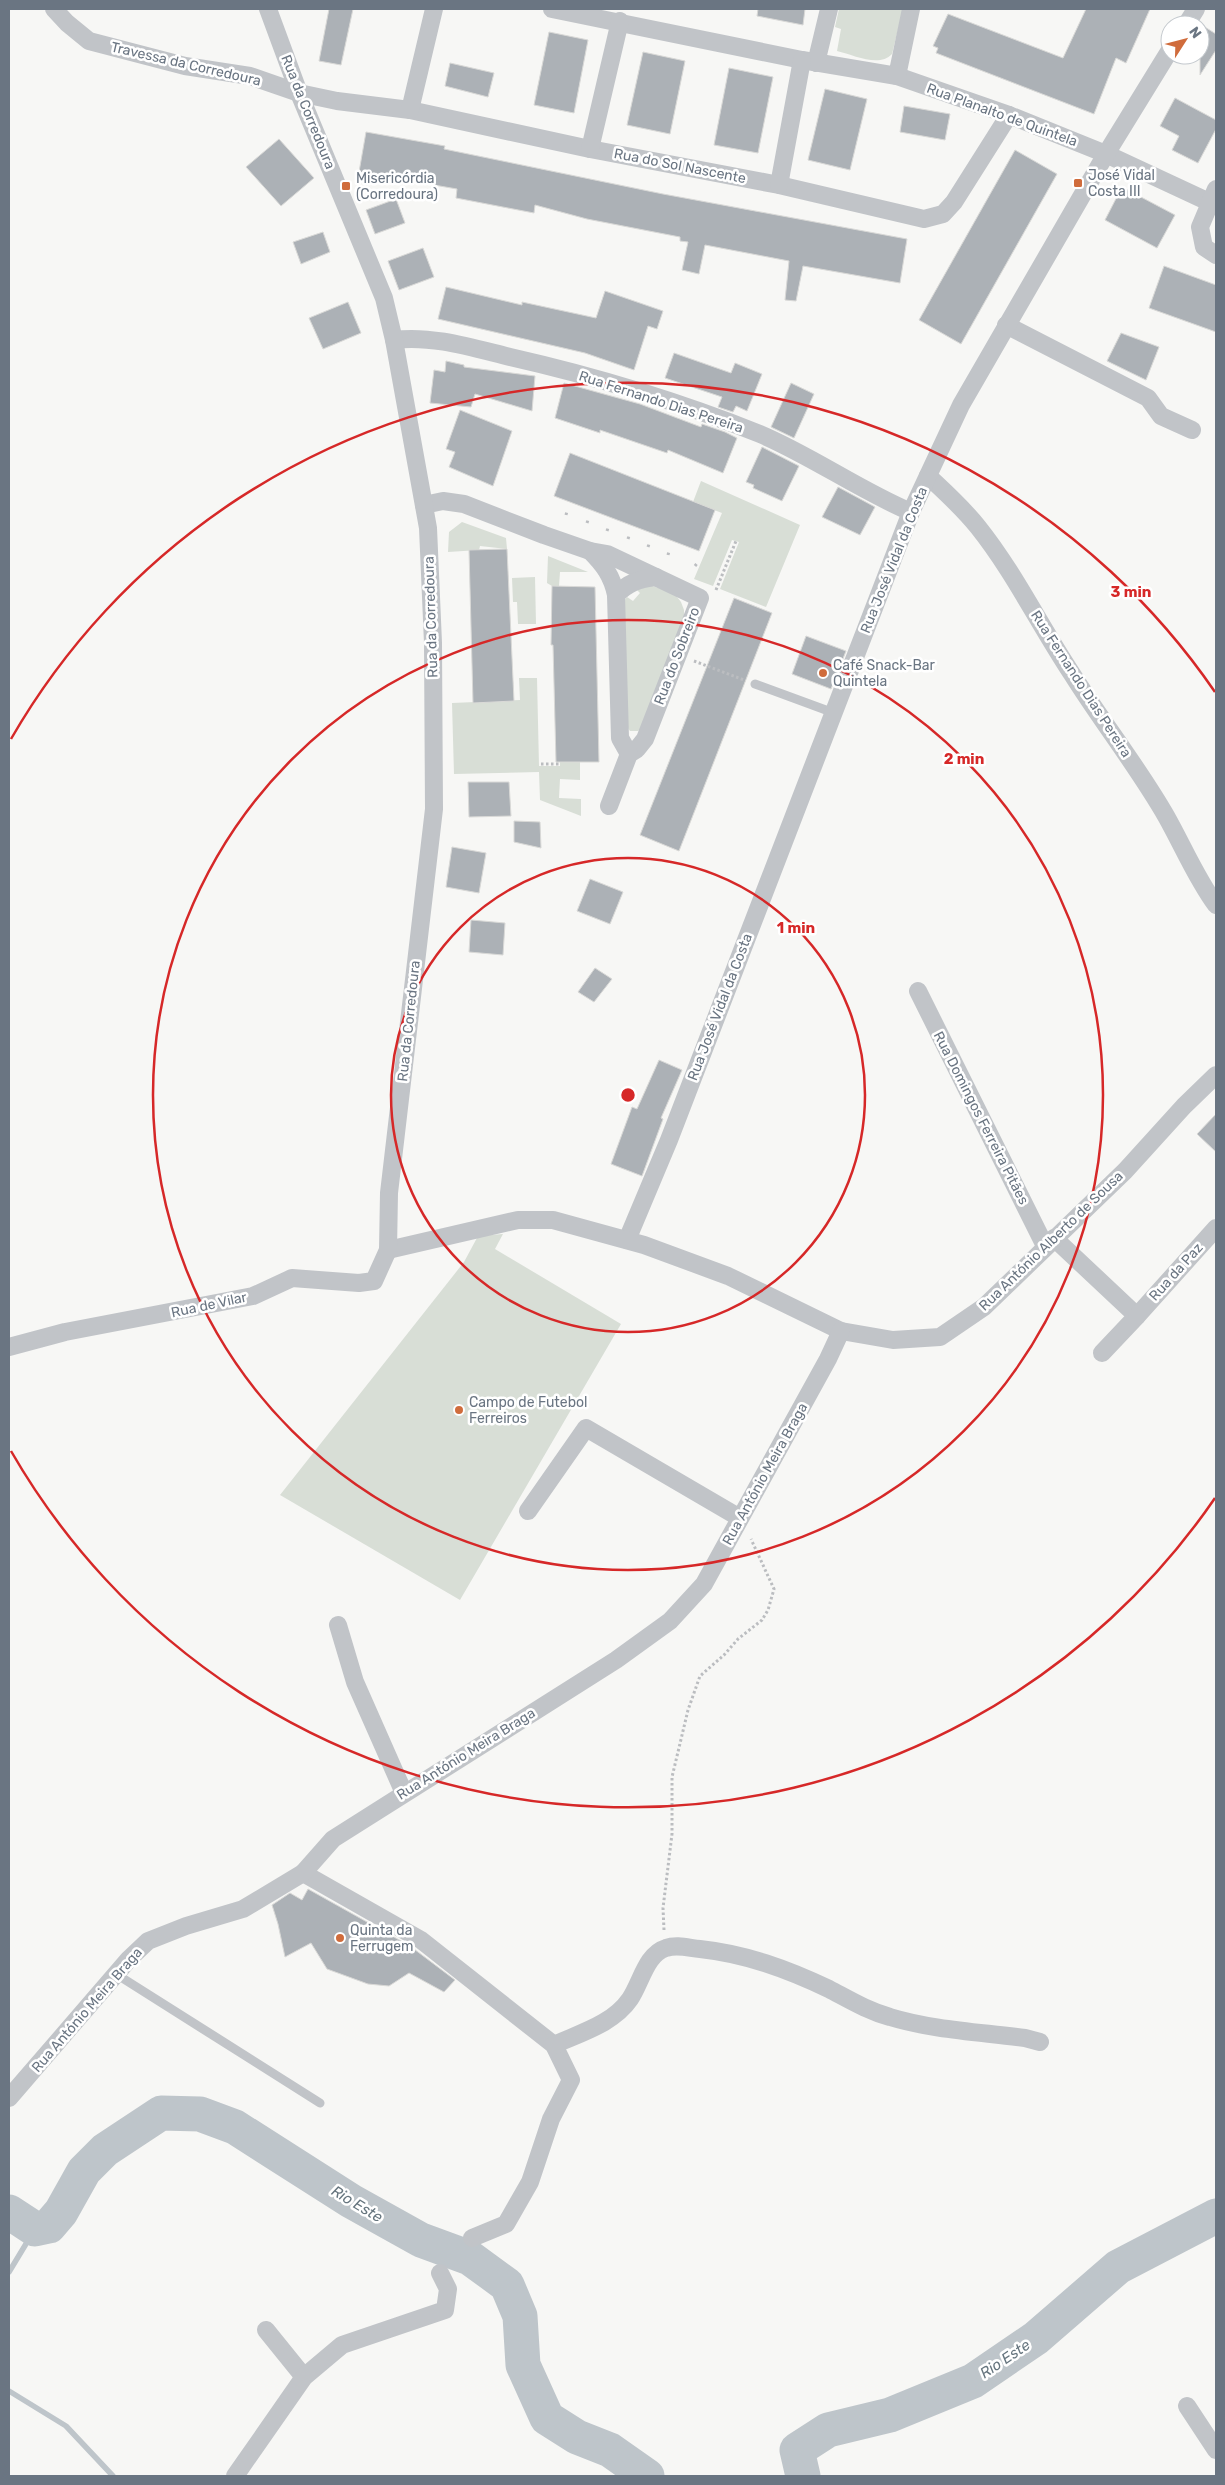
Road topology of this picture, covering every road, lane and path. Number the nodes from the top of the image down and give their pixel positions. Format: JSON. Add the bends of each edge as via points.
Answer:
{"nodes":[{"id":1,"x":54,"y":9,"type":"edge"},
{"id":2,"x":268,"y":9,"type":"edge"},
{"id":3,"x":434,"y":9,"type":"edge"},
{"id":4,"x":552,"y":9,"type":"edge"},
{"id":5,"x":829,"y":9,"type":"edge"},
{"id":6,"x":911,"y":9,"type":"edge"},
{"id":7,"x":620,"y":22,"type":"junction"},
{"id":8,"x":809,"y":62,"type":"junction"},
{"id":9,"x":1161,"y":65,"type":"edge"},
{"id":10,"x":898,"y":76,"type":"junction"},
{"id":11,"x":299,"y":93,"type":"junction"},
{"id":12,"x":410,"y":110,"type":"junction"},
{"id":13,"x":1009,"y":115,"type":"junction"},
{"id":14,"x":590,"y":149,"type":"junction"},
{"id":15,"x":1106,"y":154,"type":"junction"},
{"id":16,"x":779,"y":185,"type":"junction"},
{"id":17,"x":1212,"y":196,"type":"edge"},
{"id":18,"x":1216,"y":255,"type":"edge"},
{"id":19,"x":1006,"y":325,"type":"junction"},
{"id":20,"x":394,"y":340,"type":"junction"},
{"id":21,"x":1192,"y":430,"type":"dead end"},
{"id":22,"x":928,"y":476,"type":"junction"},
{"id":23,"x":424,"y":505,"type":"junction"},
{"id":24,"x":911,"y":512,"type":"junction"},
{"id":25,"x":736,"y":541,"type":"dead end"},
{"id":26,"x":590,"y":551,"type":"junction"},
{"id":27,"x":656,"y":577,"type":"junction"},
{"id":28,"x":716,"y":590,"type":"dead end"},
{"id":29,"x":616,"y":595,"type":"junction"},
{"id":30,"x":688,"y":659,"type":"dead end"},
{"id":31,"x":753,"y":683,"type":"joint"},
{"id":32,"x":834,"y":713,"type":"junction"},
{"id":33,"x":628,"y":754,"type":"junction"},
{"id":34,"x":542,"y":764,"type":"dead end"},
{"id":35,"x":560,"y":764,"type":"dead end"},
{"id":36,"x":609,"y":806,"type":"dead end"},
{"id":37,"x":1216,"y":905,"type":"edge"},
{"id":38,"x":918,"y":991,"type":"dead end"},
{"id":39,"x":1213,"y":1083,"type":"edge"},
{"id":40,"x":1216,"y":1228,"type":"edge"},
{"id":41,"x":627,"y":1240,"type":"junction"},
{"id":42,"x":1050,"y":1242,"type":"junction"},
{"id":43,"x":388,"y":1250,"type":"junction"},
{"id":44,"x":1137,"y":1316,"type":"junction"},
{"id":45,"x":847,"y":1331,"type":"junction"},
{"id":46,"x":9,"y":1347,"type":"edge"},
{"id":47,"x":1102,"y":1353,"type":"dead end"},
{"id":48,"x":528,"y":1511,"type":"dead end"},
{"id":49,"x":740,"y":1518,"type":"junction"},
{"id":50,"x":338,"y":1625,"type":"dead end"},
{"id":51,"x":404,"y":1793,"type":"junction"},
{"id":52,"x":303,"y":1872,"type":"junction"},
{"id":53,"x":665,"y":1948,"type":"junction"},
{"id":54,"x":116,"y":1974,"type":"junction"},
{"id":55,"x":1040,"y":2042,"type":"dead end"},
{"id":56,"x":554,"y":2045,"type":"junction"},
{"id":57,"x":9,"y":2098,"type":"edge"},
{"id":58,"x":320,"y":2103,"type":"dead end"},
{"id":59,"x":472,"y":2238,"type":"dead end"},
{"id":60,"x":440,"y":2273,"type":"dead end"},
{"id":61,"x":266,"y":2330,"type":"dead end"},
{"id":62,"x":304,"y":2377,"type":"junction"},
{"id":63,"x":1187,"y":2406,"type":"dead end"},
{"id":64,"x":1216,"y":2450,"type":"edge"},
{"id":65,"x":235,"y":2476,"type":"edge"}],
"edges":[{"from":1,"to":11,"type":"street","name":"Travessa da Corredoura","via":[[89,41],[186,66],[250,76]]},
{"from":2,"to":11,"type":"street","name":"Rua da Corredoura"},
{"from":3,"to":12,"type":"street"},
{"from":4,"to":7,"type":"street","name":"Rua Planalto de Quintela"},
{"from":5,"to":8,"type":"street"},
{"from":6,"to":10,"type":"street"},
{"from":7,"to":8,"type":"street","name":"Rua Planalto de Quintela"},
{"from":7,"to":14,"type":"street"},
{"from":8,"to":10,"type":"street","name":"Rua Planalto de Quintela"},
{"from":8,"to":16,"type":"street"},
{"from":9,"to":15,"type":"street","name":"Rua José Vidal da Costa"},
{"from":10,"to":13,"type":"street","name":"Rua Planalto de Quintela"},
{"from":11,"to":12,"type":"street","name":"Rua do Sol Nascente"},
{"from":11,"to":20,"type":"street","name":"Rua da Corredoura","via":[[372,266]]},
{"from":12,"to":14,"type":"street","name":"Rua do Sol Nascente"},
{"from":13,"to":15,"type":"street","name":"Rua Planalto de Quintela"},
{"from":13,"to":16,"type":"street","name":"Rua do Sol Nascente","via":[[954,202],[942,214],[924,219]]},
{"from":14,"to":16,"type":"street","name":"Rua do Sol Nascente"},
{"from":15,"to":17,"type":"street","name":"Rua Planalto de Quintela"},
{"from":15,"to":19,"type":"street","name":"Rua José Vidal da Costa"},
{"from":17,"to":18,"type":"street","via":[[1200,227],[1204,247]]},
{"from":19,"to":21,"type":"street","via":[[1148,398],[1160,416]]},
{"from":19,"to":22,"type":"street","name":"Rua José Vidal da Costa","via":[[961,405]]},
{"from":20,"to":23,"type":"street","name":"Rua da Corredoura"},
{"from":20,"to":24,"type":"street","name":"Rua Fernando Dias Pereira","via":[[466,346],[553,366],[670,402],[760,435]]},
{"from":22,"to":24,"type":"street","name":"Rua José Vidal da Costa"},
{"from":22,"to":37,"type":"street","name":"Rua Fernando Dias Pereira","via":[[978,527],[998,555],[1090,703],[1136,767]]},
{"from":23,"to":26,"type":"street","name":"Rua do Sobreiro","via":[[443,501],[464,504]]},
{"from":23,"to":43,"type":"street","name":"Rua da Corredoura","via":[[433,643],[434,809],[389,1193]]},
{"from":24,"to":32,"type":"street","name":"Rua José Vidal da Costa"},
{"from":25,"to":28,"type":"path"},
{"from":26,"to":27,"type":"street","name":"Rua do Sobreiro","via":[[607,554]]},
{"from":26,"to":29,"type":"street","name":"Rua do Sobreiro","via":[[604,565]]},
{"from":27,"to":29,"type":"street","via":[[630,583]]},
{"from":27,"to":33,"type":"street","name":"Rua do Sobreiro","via":[[700,598],[645,739],[637,750]]},
{"from":29,"to":33,"type":"street","name":"Rua do Sobreiro","via":[[620,738]]},
{"from":30,"to":31,"type":"path"},
{"from":31,"to":32,"type":"lane"},
{"from":32,"to":41,"type":"street","name":"Rua José Vidal da Costa","via":[[669,1140]]},
{"from":33,"to":36,"type":"street","name":"Rua do Sobreiro"},
{"from":34,"to":35,"type":"path"},
{"from":38,"to":42,"type":"street","name":"Rua Domingos Ferreira Pitães"},
{"from":39,"to":42,"type":"street","name":"Rua António Alberto de Sousa"},
{"from":40,"to":44,"type":"street","name":"Rua da Paz"},
{"from":41,"to":43,"type":"street","via":[[553,1220],[518,1220]]},
{"from":41,"to":45,"type":"street","via":[[728,1276]]},
{"from":42,"to":44,"type":"street"},
{"from":42,"to":45,"type":"street","name":"Rua António Alberto de Sousa","via":[[984,1307],[940,1337],[894,1340]]},
{"from":43,"to":46,"type":"street","name":"Rua de Vilar","via":[[374,1281],[359,1283],[292,1278],[253,1296],[65,1332]]},
{"from":44,"to":47,"type":"street","name":"Rua da Paz"},
{"from":45,"to":49,"type":"street","name":"Rua António Meira Braga","via":[[828,1359]]},
{"from":48,"to":49,"type":"street","via":[[586,1428]]},
{"from":49,"to":51,"type":"street","name":"Rua António Meira Braga","via":[[704,1584],[670,1621],[616,1660]]},
{"from":49,"to":53,"type":"path","via":[[774,1589],[762,1620],[700,1676],[688,1710],[672,1777],[672,1834],[663,1908]]},
{"from":50,"to":51,"type":"street","via":[[355,1682]]},
{"from":51,"to":52,"type":"street","name":"Rua António Meira Braga","via":[[333,1839]]},
{"from":52,"to":54,"type":"street","name":"Rua António Meira Braga","via":[[243,1909],[148,1941]]},
{"from":52,"to":56,"type":"street","via":[[421,1940]]},
{"from":53,"to":55,"type":"street","via":[[676,1946],[730,1952],[762,1961],[829,1990],[865,2010],[914,2024]]},
{"from":53,"to":56,"type":"street","via":[[655,1955],[629,2000],[614,2016]]},
{"from":54,"to":57,"type":"street","name":"Rua António Meira Braga"},
{"from":54,"to":58,"type":"lane"},
{"from":56,"to":59,"type":"street","via":[[572,2080],[551,2119],[530,2182],[506,2224]]},
{"from":60,"to":62,"type":"street","via":[[448,2288],[445,2310],[342,2345]]},
{"from":61,"to":62,"type":"street"},
{"from":62,"to":65,"type":"street"},
{"from":63,"to":64,"type":"street"}]}
